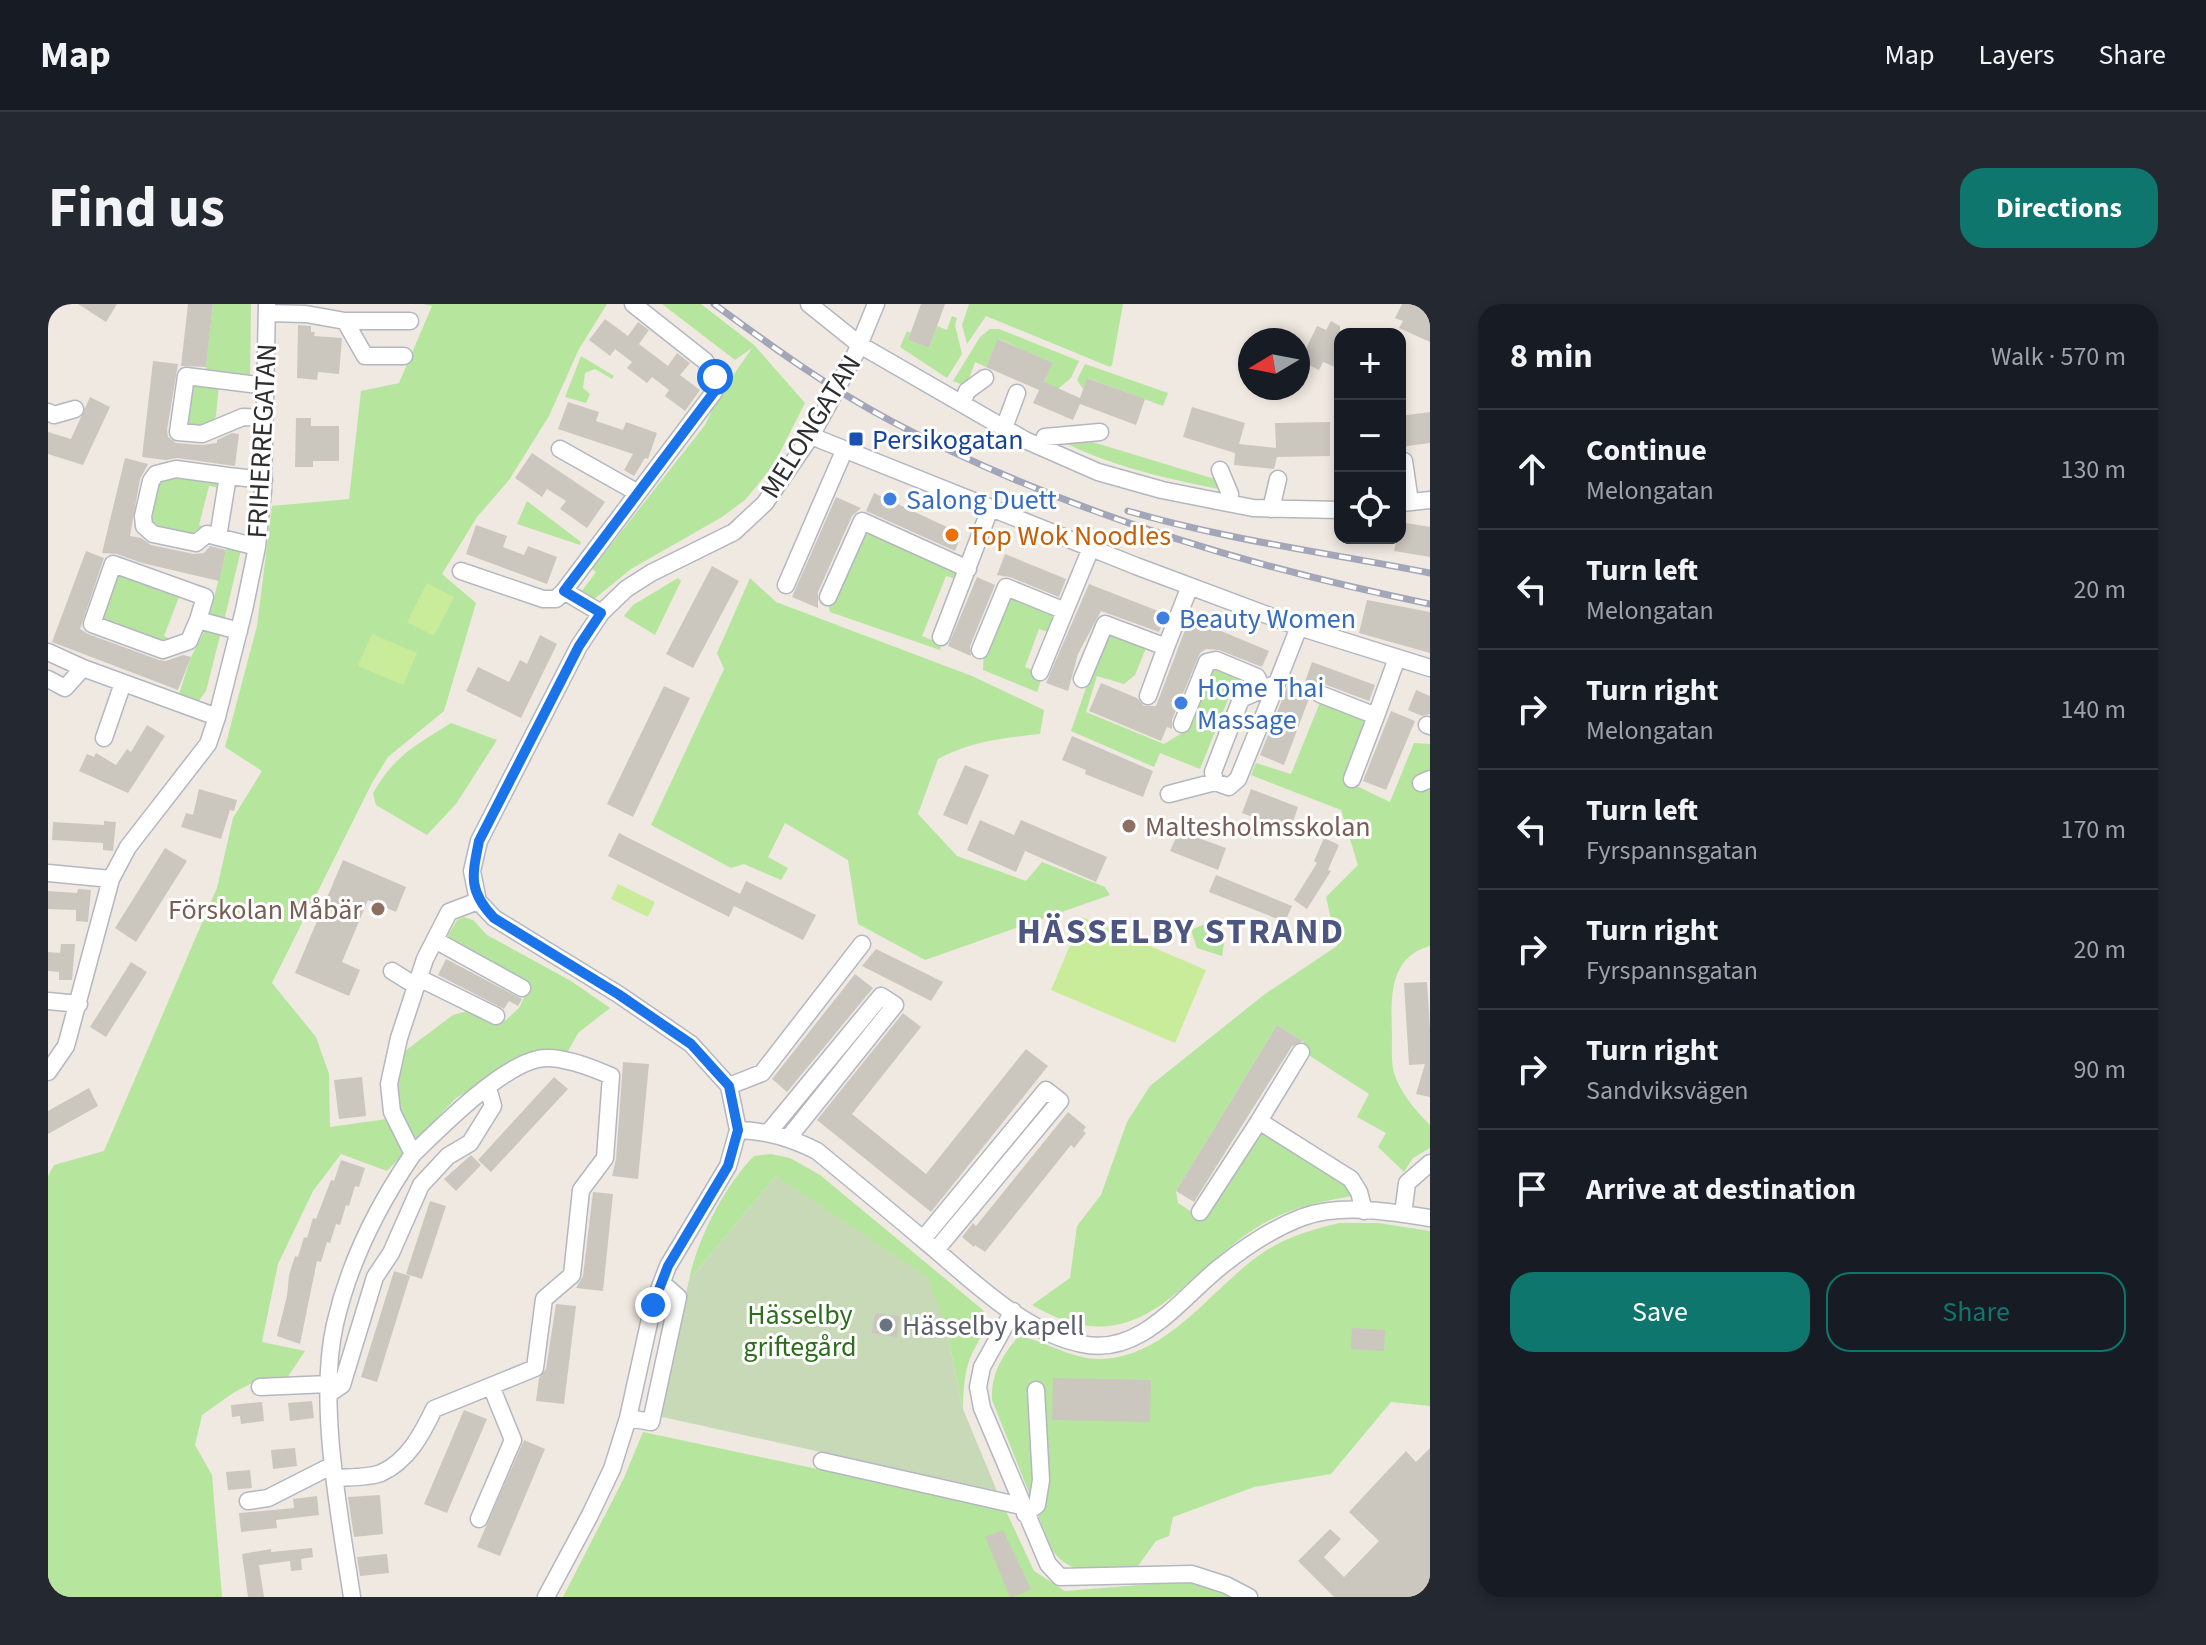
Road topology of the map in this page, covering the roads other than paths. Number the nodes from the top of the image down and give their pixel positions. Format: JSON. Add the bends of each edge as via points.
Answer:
{"nodes":[{"id":1,"x":633,"y":304,"type":"edge"},
{"id":2,"x":809,"y":304,"type":"edge"},
{"id":3,"x":876,"y":304,"type":"edge"},
{"id":4,"x":267,"y":309,"type":"edge"},
{"id":5,"x":345,"y":321,"type":"junction"},
{"id":6,"x":410,"y":321,"type":"dead end"},
{"id":7,"x":856,"y":353,"type":"junction"},
{"id":8,"x":404,"y":356,"type":"dead end"},
{"id":9,"x":985,"y":378,"type":"dead end"},
{"id":10,"x":266,"y":386,"type":"junction"},
{"id":11,"x":1017,"y":393,"type":"dead end"},
{"id":12,"x":962,"y":404,"type":"junction"},
{"id":13,"x":75,"y":409,"type":"dead end"},
{"id":14,"x":48,"y":412,"type":"edge"},
{"id":15,"x":265,"y":418,"type":"junction"},
{"id":16,"x":1004,"y":428,"type":"junction"},
{"id":17,"x":1100,"y":432,"type":"dead end"},
{"id":18,"x":811,"y":436,"type":"junction"},
{"id":19,"x":1041,"y":447,"type":"junction"},
{"id":20,"x":560,"y":449,"type":"dead end"},
{"id":21,"x":844,"y":451,"type":"junction"},
{"id":22,"x":1220,"y":470,"type":"dead end"},
{"id":23,"x":228,"y":476,"type":"junction"},
{"id":24,"x":1278,"y":479,"type":"dead end"},
{"id":25,"x":264,"y":480,"type":"junction"},
{"id":26,"x":638,"y":493,"type":"junction"},
{"id":27,"x":1430,"y":500,"type":"edge"},
{"id":28,"x":1229,"y":503,"type":"junction"},
{"id":29,"x":1406,"y":503,"type":"edge"},
{"id":30,"x":990,"y":509,"type":"junction"},
{"id":31,"x":1271,"y":509,"type":"junction"},
{"id":32,"x":1334,"y":510,"type":"edge"},
{"id":33,"x":218,"y":537,"type":"junction"},
{"id":34,"x":257,"y":547,"type":"junction"},
{"id":35,"x":1091,"y":548,"type":"junction"},
{"id":36,"x":968,"y":569,"type":"junction"},
{"id":37,"x":461,"y":571,"type":"dead end"},
{"id":38,"x":786,"y":585,"type":"dead end"},
{"id":39,"x":1190,"y":586,"type":"junction"},
{"id":40,"x":564,"y":591,"type":"junction"},
{"id":41,"x":828,"y":597,"type":"dead end"},
{"id":42,"x":1065,"y":611,"type":"junction"},
{"id":43,"x":601,"y":613,"type":"junction"},
{"id":44,"x":198,"y":620,"type":"junction"},
{"id":45,"x":1299,"y":627,"type":"junction"},
{"id":46,"x":239,"y":631,"type":"junction"},
{"id":47,"x":941,"y":637,"type":"dead end"},
{"id":48,"x":1166,"y":647,"type":"junction"},
{"id":49,"x":980,"y":650,"type":"dead end"},
{"id":50,"x":48,"y":652,"type":"edge"},
{"id":51,"x":1397,"y":658,"type":"junction"},
{"id":52,"x":83,"y":668,"type":"junction"},
{"id":53,"x":1430,"y":668,"type":"edge"},
{"id":54,"x":1040,"y":672,"type":"dead end"},
{"id":55,"x":48,"y":679,"type":"edge"},
{"id":56,"x":1082,"y":679,"type":"dead end"},
{"id":57,"x":123,"y":683,"type":"junction"},
{"id":58,"x":1270,"y":686,"type":"junction"},
{"id":59,"x":1320,"y":694,"type":"dead end"},
{"id":60,"x":1148,"y":696,"type":"dead end"},
{"id":61,"x":1376,"y":716,"type":"junction"},
{"id":62,"x":217,"y":717,"type":"junction"},
{"id":63,"x":1182,"y":724,"type":"dead end"},
{"id":64,"x":104,"y":738,"type":"dead end"},
{"id":65,"x":1352,"y":779,"type":"dead end"},
{"id":66,"x":1215,"y":782,"type":"junction"},
{"id":67,"x":1169,"y":794,"type":"dead end"},
{"id":68,"x":48,"y":873,"type":"edge"},
{"id":69,"x":111,"y":879,"type":"junction"},
{"id":70,"x":478,"y":901,"type":"junction"},
{"id":71,"x":435,"y":940,"type":"junction"},
{"id":72,"x":862,"y":944,"type":"dead end"},
{"id":73,"x":392,"y":971,"type":"dead end"},
{"id":74,"x":418,"y":982,"type":"junction"},
{"id":75,"x":522,"y":988,"type":"dead end"},
{"id":76,"x":48,"y":1001,"type":"edge"},
{"id":77,"x":79,"y":1004,"type":"junction"},
{"id":78,"x":496,"y":1016,"type":"dead end"},
{"id":79,"x":1301,"y":1052,"type":"dead end"},
{"id":80,"x":48,"y":1072,"type":"edge"},
{"id":81,"x":729,"y":1086,"type":"junction"},
{"id":82,"x":488,"y":1088,"type":"junction"},
{"id":83,"x":1259,"y":1121,"type":"junction"},
{"id":84,"x":738,"y":1130,"type":"junction"},
{"id":85,"x":768,"y":1133,"type":"junction"},
{"id":86,"x":789,"y":1137,"type":"junction"},
{"id":87,"x":426,"y":1141,"type":"junction"},
{"id":88,"x":413,"y":1154,"type":"junction"},
{"id":89,"x":1430,"y":1163,"type":"edge"},
{"id":90,"x":421,"y":1185,"type":"junction"},
{"id":91,"x":1364,"y":1211,"type":"junction"},
{"id":92,"x":1200,"y":1212,"type":"dead end"},
{"id":93,"x":1403,"y":1214,"type":"junction"},
{"id":94,"x":1430,"y":1218,"type":"edge"},
{"id":95,"x":930,"y":1244,"type":"junction"},
{"id":96,"x":359,"y":1247,"type":"junction"},
{"id":97,"x":375,"y":1277,"type":"junction"},
{"id":98,"x":662,"y":1283,"type":"junction"},
{"id":99,"x":340,"y":1307,"type":"junction"},
{"id":100,"x":1013,"y":1311,"type":"junction"},
{"id":101,"x":358,"y":1332,"type":"junction"},
{"id":102,"x":491,"y":1386,"type":"junction"},
{"id":103,"x":260,"y":1387,"type":"dead end"},
{"id":104,"x":329,"y":1389,"type":"junction"},
{"id":105,"x":1036,"y":1390,"type":"dead end"},
{"id":106,"x":628,"y":1418,"type":"junction"},
{"id":107,"x":822,"y":1461,"type":"dead end"},
{"id":108,"x":334,"y":1472,"type":"junction"},
{"id":109,"x":248,"y":1501,"type":"dead end"},
{"id":110,"x":1023,"y":1510,"type":"junction"},
{"id":111,"x":479,"y":1519,"type":"dead end"},
{"id":112,"x":352,"y":1597,"type":"edge"},
{"id":113,"x":546,"y":1597,"type":"edge"},
{"id":114,"x":1249,"y":1597,"type":"edge"}],
"edges":[{"from":1,"to":26,"type":"street","via":[[705,361],[715,377],[714,392]]},
{"from":2,"to":7,"type":"street"},
{"from":3,"to":7,"type":"street","name":"MELONGATAN"},
{"from":4,"to":5,"type":"street"},
{"from":4,"to":10,"type":"street","name":"FRIHERREGATAN"},
{"from":5,"to":6,"type":"street"},
{"from":5,"to":8,"type":"street","via":[[365,356]]},
{"from":7,"to":12,"type":"street"},
{"from":7,"to":18,"type":"street","name":"MELONGATAN","bridge":true},
{"from":9,"to":12,"type":"street","via":[[967,391]]},
{"from":10,"to":15,"type":"street","name":"FRIHERREGATAN"},
{"from":10,"to":15,"type":"street","via":[[186,376],[178,432],[202,434],[243,417]]},
{"from":11,"to":16,"type":"street"},
{"from":12,"to":16,"type":"street"},
{"from":13,"to":14,"type":"street"},
{"from":15,"to":25,"type":"street","name":"FRIHERREGATAN"},
{"from":16,"to":19,"type":"street"},
{"from":17,"to":19,"type":"street","via":[[1045,437]]},
{"from":18,"to":21,"type":"street"},
{"from":18,"to":43,"type":"street","name":"MELONGATAN","via":[[765,503],[734,532],[651,573]]},
{"from":19,"to":28,"type":"street","via":[[1098,472]]},
{"from":20,"to":26,"type":"street"},
{"from":21,"to":30,"type":"street"},
{"from":21,"to":38,"type":"street"},
{"from":22,"to":28,"type":"street"},
{"from":23,"to":25,"type":"street"},
{"from":23,"to":33,"type":"street"},
{"from":23,"to":33,"type":"street","via":[[160,472],[151,481],[143,516],[153,534],[196,543],[207,534]]},
{"from":24,"to":31,"type":"street"},
{"from":25,"to":34,"type":"street","name":"FRIHERREGATAN"},
{"from":26,"to":40,"type":"street"},
{"from":27,"to":29,"type":"street"},
{"from":28,"to":31,"type":"street"},
{"from":30,"to":35,"type":"street"},
{"from":30,"to":36,"type":"street"},
{"from":31,"to":32,"type":"street"},
{"from":33,"to":34,"type":"street"},
{"from":34,"to":46,"type":"street","name":"FRIHERREGATAN"},
{"from":35,"to":39,"type":"street"},
{"from":35,"to":42,"type":"street"},
{"from":36,"to":41,"type":"street","via":[[862,521]]},
{"from":36,"to":47,"type":"street"},
{"from":37,"to":40,"type":"street","via":[[543,599],[556,599]]},
{"from":39,"to":45,"type":"street"},
{"from":39,"to":48,"type":"street"},
{"from":40,"to":43,"type":"street"},
{"from":42,"to":49,"type":"street","via":[[1006,587]]},
{"from":42,"to":54,"type":"street"},
{"from":43,"to":70,"type":"street","name":"MELONGATAN","via":[[479,841],[472,871]]},
{"from":44,"to":44,"type":"street","via":[[205,597],[113,564],[92,624],[163,650],[189,641]]},
{"from":44,"to":46,"type":"street"},
{"from":45,"to":51,"type":"street","via":[[1370,642]]},
{"from":45,"to":58,"type":"street"},
{"from":46,"to":62,"type":"street","name":"FRIHERREGATAN"},
{"from":48,"to":56,"type":"street","via":[[1105,624]]},
{"from":48,"to":60,"type":"street"},
{"from":50,"to":52,"type":"street"},
{"from":51,"to":53,"type":"street"},
{"from":51,"to":61,"type":"street"},
{"from":52,"to":55,"type":"street","via":[[65,688]]},
{"from":52,"to":57,"type":"street"},
{"from":57,"to":62,"type":"street"},
{"from":57,"to":64,"type":"street"},
{"from":58,"to":63,"type":"street","via":[[1216,660],[1207,662]]},
{"from":58,"to":66,"type":"street","via":[[1241,699],[1213,772]]},
{"from":58,"to":66,"type":"street","via":[[1238,779],[1229,787]]},
{"from":59,"to":61,"type":"street"},
{"from":61,"to":65,"type":"street"},
{"from":62,"to":69,"type":"street","name":"FRIHERREGATAN","via":[[208,744],[128,847]]},
{"from":66,"to":67,"type":"street"},
{"from":68,"to":69,"type":"street"},
{"from":69,"to":77,"type":"street","name":"FRIHERREGATAN"},
{"from":70,"to":71,"type":"street","via":[[449,912]]},
{"from":70,"to":81,"type":"street","via":[[494,918],[691,1044]]},
{"from":71,"to":74,"type":"street"},
{"from":71,"to":75,"type":"street"},
{"from":72,"to":81,"type":"street","via":[[762,1073]]},
{"from":73,"to":74,"type":"street"},
{"from":74,"to":78,"type":"street"},
{"from":74,"to":88,"type":"street","via":[[389,1084],[392,1112]]},
{"from":76,"to":77,"type":"street"},
{"from":77,"to":80,"type":"street","name":"FRIHERREGATAN","via":[[66,1046]]},
{"from":79,"to":83,"type":"street"},
{"from":81,"to":84,"type":"street"},
{"from":82,"to":87,"type":"street"},
{"from":82,"to":90,"type":"street","via":[[493,1106],[470,1143],[448,1156]]},
{"from":82,"to":102,"type":"street","via":[[539,1058],[591,1066],[611,1076],[605,1158],[581,1190],[572,1275],[544,1299],[535,1368]]},
{"from":83,"to":91,"type":"street","via":[[1351,1179]]},
{"from":83,"to":92,"type":"street"},
{"from":84,"to":85,"type":"street"},
{"from":84,"to":98,"type":"street","via":[[728,1166]]},
{"from":85,"to":86,"type":"street"},
{"from":85,"to":86,"type":"street","via":[[881,996],[895,1005]]},
{"from":86,"to":95,"type":"street","via":[[817,1151]]},
{"from":87,"to":88,"type":"street"},
{"from":87,"to":90,"type":"street"},
{"from":88,"to":96,"type":"street"},
{"from":89,"to":93,"type":"street","via":[[1407,1183]]},
{"from":90,"to":97,"type":"street"},
{"from":91,"to":93,"type":"street"},
{"from":91,"to":100,"type":"street","via":[[1306,1216],[1271,1231],[1220,1267],[1155,1326],[1120,1343],[1084,1345]]},
{"from":93,"to":94,"type":"street"},
{"from":95,"to":95,"type":"street","via":[[1060,1101],[1046,1090]]},
{"from":95,"to":100,"type":"street"},
{"from":96,"to":97,"type":"street"},
{"from":96,"to":99,"type":"street"},
{"from":97,"to":101,"type":"street"},
{"from":98,"to":106,"type":"street"},
{"from":98,"to":106,"type":"street","via":[[678,1297],[651,1422]]},
{"from":99,"to":101,"type":"street"},
{"from":99,"to":104,"type":"street"},
{"from":100,"to":110,"type":"street","via":[[982,1367],[978,1387]]},
{"from":101,"to":104,"type":"street","via":[[342,1385]]},
{"from":102,"to":108,"type":"street","via":[[434,1409],[420,1439],[379,1474]]},
{"from":102,"to":111,"type":"street","via":[[513,1440]]},
{"from":103,"to":104,"type":"street"},
{"from":104,"to":108,"type":"street"},
{"from":105,"to":110,"type":"street","via":[[1041,1480],[1037,1505]]},
{"from":106,"to":113,"type":"street","via":[[606,1480]]},
{"from":107,"to":110,"type":"street"},
{"from":108,"to":109,"type":"street"},
{"from":108,"to":112,"type":"street"},
{"from":110,"to":114,"type":"street","via":[[1048,1564],[1060,1577],[1192,1574]]}]}
